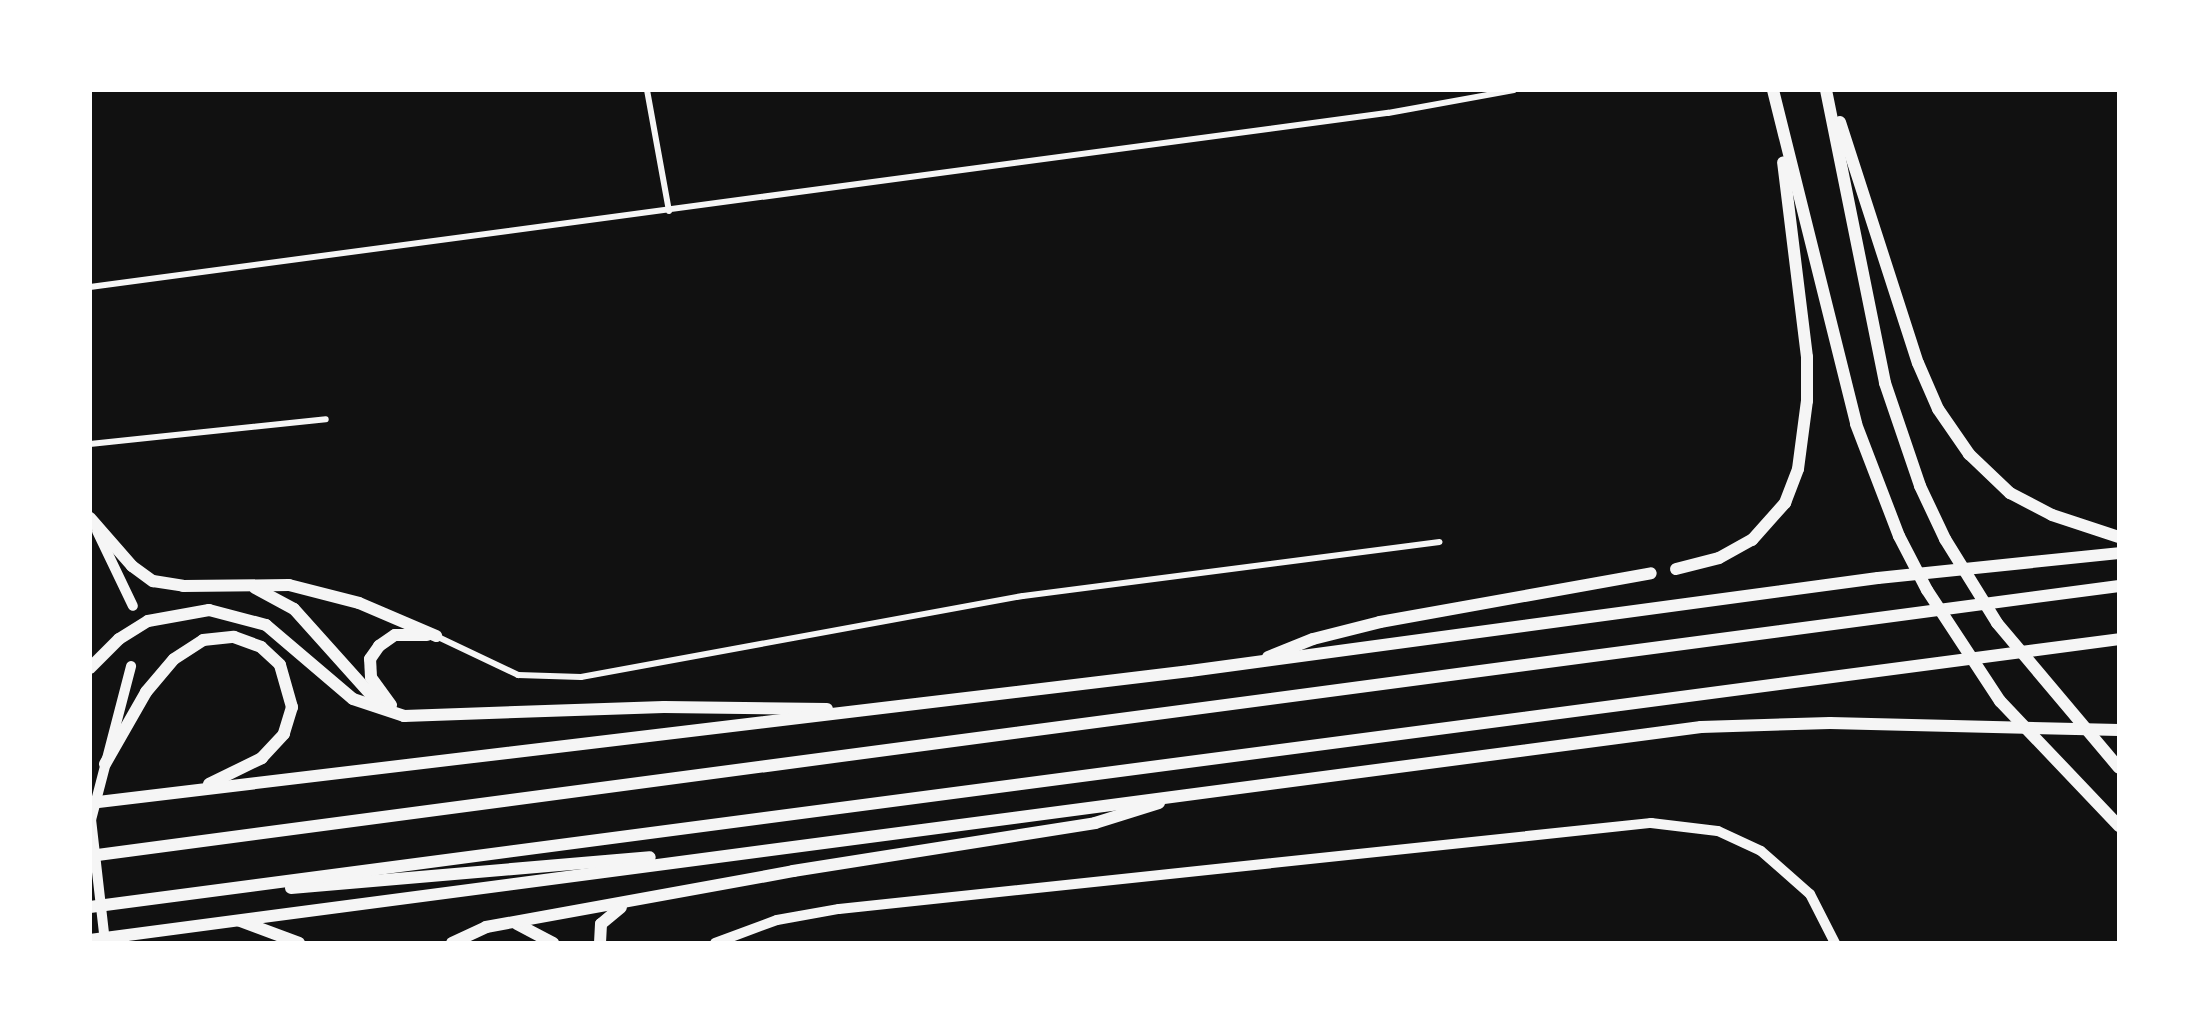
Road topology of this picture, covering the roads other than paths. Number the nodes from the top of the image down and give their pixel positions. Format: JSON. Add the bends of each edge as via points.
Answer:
{"nodes":[{"id":1,"x":647,"y":90,"type":"edge"},
{"id":2,"x":1514,"y":90,"type":"edge"},
{"id":3,"x":1828,"y":90,"type":"edge"},
{"id":4,"x":1501,"y":91,"type":"edge"},
{"id":5,"x":1774,"y":97,"type":"edge"},
{"id":6,"x":669,"y":211,"type":"junction"},
{"id":7,"x":90,"y":287,"type":"edge"},
{"id":8,"x":326,"y":419,"type":"dead end"},
{"id":9,"x":90,"y":444,"type":"edge"},
{"id":10,"x":90,"y":518,"type":"edge"},
{"id":11,"x":2119,"y":536,"type":"edge"},
{"id":12,"x":1440,"y":542,"type":"dead end"},
{"id":13,"x":2119,"y":553,"type":"edge"},
{"id":14,"x":1676,"y":569,"type":"dead end"},
{"id":15,"x":1651,"y":573,"type":"dead end"},
{"id":16,"x":245,"y":584,"type":"junction"},
{"id":17,"x":2119,"y":586,"type":"edge"},
{"id":18,"x":134,"y":606,"type":"dead end"},
{"id":19,"x":436,"y":636,"type":"junction"},
{"id":20,"x":2119,"y":639,"type":"edge"},
{"id":21,"x":1259,"y":662,"type":"junction"},
{"id":22,"x":131,"y":666,"type":"dead end"},
{"id":23,"x":90,"y":668,"type":"edge"},
{"id":24,"x":884,"y":710,"type":"junction"},
{"id":25,"x":387,"y":711,"type":"junction"},
{"id":26,"x":404,"y":716,"type":"junction"},
{"id":27,"x":2119,"y":730,"type":"edge"},
{"id":28,"x":105,"y":764,"type":"junction"},
{"id":29,"x":2119,"y":768,"type":"edge"},
{"id":30,"x":198,"y":790,"type":"junction"},
{"id":31,"x":1186,"y":793,"type":"junction"},
{"id":32,"x":90,"y":802,"type":"edge"},
{"id":33,"x":2119,"y":826,"type":"edge"},
{"id":34,"x":741,"y":853,"type":"junction"},
{"id":35,"x":90,"y":856,"type":"edge"},
{"id":36,"x":274,"y":884,"type":"junction"},
{"id":37,"x":634,"y":902,"type":"junction"},
{"id":38,"x":90,"y":906,"type":"edge"},
{"id":39,"x":233,"y":919,"type":"junction"},
{"id":40,"x":510,"y":923,"type":"junction"},
{"id":41,"x":90,"y":940,"type":"edge"},
{"id":42,"x":106,"y":943,"type":"edge"},
{"id":43,"x":298,"y":943,"type":"edge"},
{"id":44,"x":456,"y":943,"type":"edge"},
{"id":45,"x":553,"y":943,"type":"edge"},
{"id":46,"x":600,"y":943,"type":"edge"},
{"id":47,"x":714,"y":943,"type":"edge"},
{"id":48,"x":1834,"y":943,"type":"edge"}],
"edges":[{"from":1,"to":6,"type":"street"},
{"from":2,"to":4,"type":"street"},
{"from":3,"to":11,"type":"highway","via":[[1938,409],[1969,454],[2010,492],[2052,516]]},
{"from":3,"to":29,"type":"highway","via":[[1885,382],[1920,486],[1997,623]]},
{"from":4,"to":6,"type":"street","via":[[1388,113]]},
{"from":5,"to":14,"type":"highway","via":[[1806,357],[1798,469],[1785,503],[1752,540],[1720,558]]},
{"from":5,"to":33,"type":"highway","via":[[1856,424],[1899,536],[2000,701]]},
{"from":6,"to":7,"type":"street"},
{"from":8,"to":9,"type":"street"},
{"from":10,"to":16,"type":"highway","via":[[153,582]]},
{"from":10,"to":18,"type":"main road"},
{"from":12,"to":19,"type":"street","via":[[1023,596],[582,677],[518,675]]},
{"from":13,"to":21,"type":"highway","via":[[1878,578]]},
{"from":15,"to":21,"type":"highway","via":[[1380,622]]},
{"from":16,"to":19,"type":"highway","via":[[329,594]]},
{"from":16,"to":25,"type":"highway","via":[[294,610]]},
{"from":17,"to":35,"type":"highway"},
{"from":19,"to":26,"type":"highway","via":[[396,635],[370,659],[376,688]]},
{"from":20,"to":36,"type":"highway"},
{"from":21,"to":24,"type":"highway"},
{"from":22,"to":28,"type":"main road"},
{"from":23,"to":25,"type":"highway","via":[[118,639],[148,622],[191,610],[228,612],[266,625],[353,699]]},
{"from":24,"to":26,"type":"highway","via":[[664,707]]},
{"from":24,"to":30,"type":"highway"},
{"from":25,"to":26,"type":"highway"},
{"from":27,"to":31,"type":"highway","via":[[1700,727]]},
{"from":28,"to":30,"type":"highway","via":[[146,692],[174,659],[204,640],[234,637],[261,647],[280,665],[291,692],[289,721],[262,758]]},
{"from":28,"to":42,"type":"main road","via":[[90,837]]},
{"from":30,"to":32,"type":"highway"},
{"from":31,"to":34,"type":"highway"},
{"from":31,"to":37,"type":"highway","via":[[1095,822]]},
{"from":34,"to":36,"type":"highway","via":[[326,887]]},
{"from":34,"to":39,"type":"highway"},
{"from":36,"to":38,"type":"highway"},
{"from":37,"to":40,"type":"highway"},
{"from":37,"to":46,"type":"highway","via":[[605,917]]},
{"from":39,"to":41,"type":"highway"},
{"from":39,"to":43,"type":"highway"},
{"from":40,"to":44,"type":"highway"},
{"from":40,"to":45,"type":"highway"},
{"from":47,"to":48,"type":"main road","via":[[777,920],[839,908],[1651,824],[1718,831],[1762,851],[1810,894]]}]}
